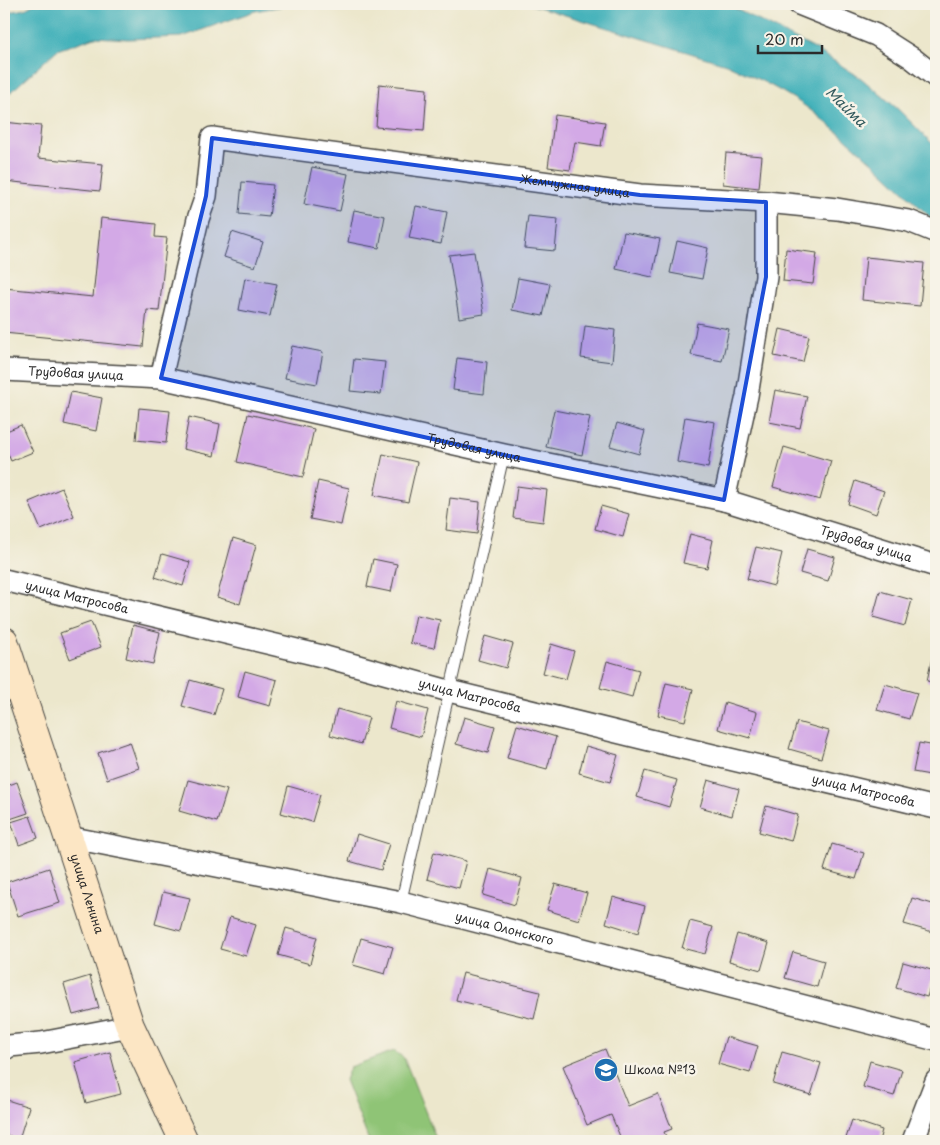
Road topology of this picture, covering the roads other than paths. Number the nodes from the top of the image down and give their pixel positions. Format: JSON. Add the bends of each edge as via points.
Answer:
{"nodes":[{"id":1,"x":799,"y":4,"type":"edge"},
{"id":2,"x":936,"y":77,"type":"edge"},
{"id":3,"x":766,"y":202,"type":"junction"},
{"id":4,"x":936,"y":232,"type":"edge"},
{"id":5,"x":4,"y":370,"type":"edge"},
{"id":6,"x":161,"y":378,"type":"junction"},
{"id":7,"x":504,"y":456,"type":"junction"},
{"id":8,"x":724,"y":500,"type":"junction"},
{"id":9,"x":936,"y":566,"type":"edge"},
{"id":10,"x":4,"y":580,"type":"edge"},
{"id":11,"x":4,"y":641,"type":"edge"},
{"id":12,"x":449,"y":691,"type":"junction"},
{"id":13,"x":936,"y":808,"type":"edge"},
{"id":14,"x":68,"y":837,"type":"junction"},
{"id":15,"x":402,"y":902,"type":"junction"},
{"id":16,"x":130,"y":1026,"type":"junction"},
{"id":17,"x":936,"y":1040,"type":"edge"},
{"id":18,"x":4,"y":1050,"type":"edge"},
{"id":19,"x":936,"y":1080,"type":"edge"},
{"id":20,"x":184,"y":1141,"type":"edge"},
{"id":21,"x":913,"y":1141,"type":"edge"}],
"edges":[{"from":1,"to":2,"type":"street","via":[[876,35]]},
{"from":3,"to":4,"type":"street","name":"Жемчужная улица","via":[[909,221]]},
{"from":3,"to":6,"type":"street","name":"Жемчужная улица","via":[[640,195],[212,138],[206,196]]},
{"from":3,"to":8,"type":"street","via":[[766,276],[747,396]]},
{"from":5,"to":6,"type":"street","name":"Трудовая улица"},
{"from":6,"to":7,"type":"street","name":"Трудовая улица"},
{"from":7,"to":8,"type":"street","name":"Трудовая улица"},
{"from":7,"to":12,"type":"lane"},
{"from":8,"to":9,"type":"street","name":"Трудовая улица"},
{"from":10,"to":12,"type":"street","name":"улица Матросова","via":[[326,657]]},
{"from":11,"to":14,"type":"street","name":"улица Ленина"},
{"from":12,"to":13,"type":"street","name":"улица Матросова"},
{"from":12,"to":15,"type":"lane"},
{"from":14,"to":15,"type":"street","name":"улица Олонского"},
{"from":14,"to":16,"type":"street","name":"улица Ленина"},
{"from":15,"to":17,"type":"street","name":"улица Олонского"},
{"from":16,"to":18,"type":"street","via":[[9,1046]]},
{"from":16,"to":20,"type":"street","name":"улица Ленина"},
{"from":19,"to":21,"type":"street"}]}
